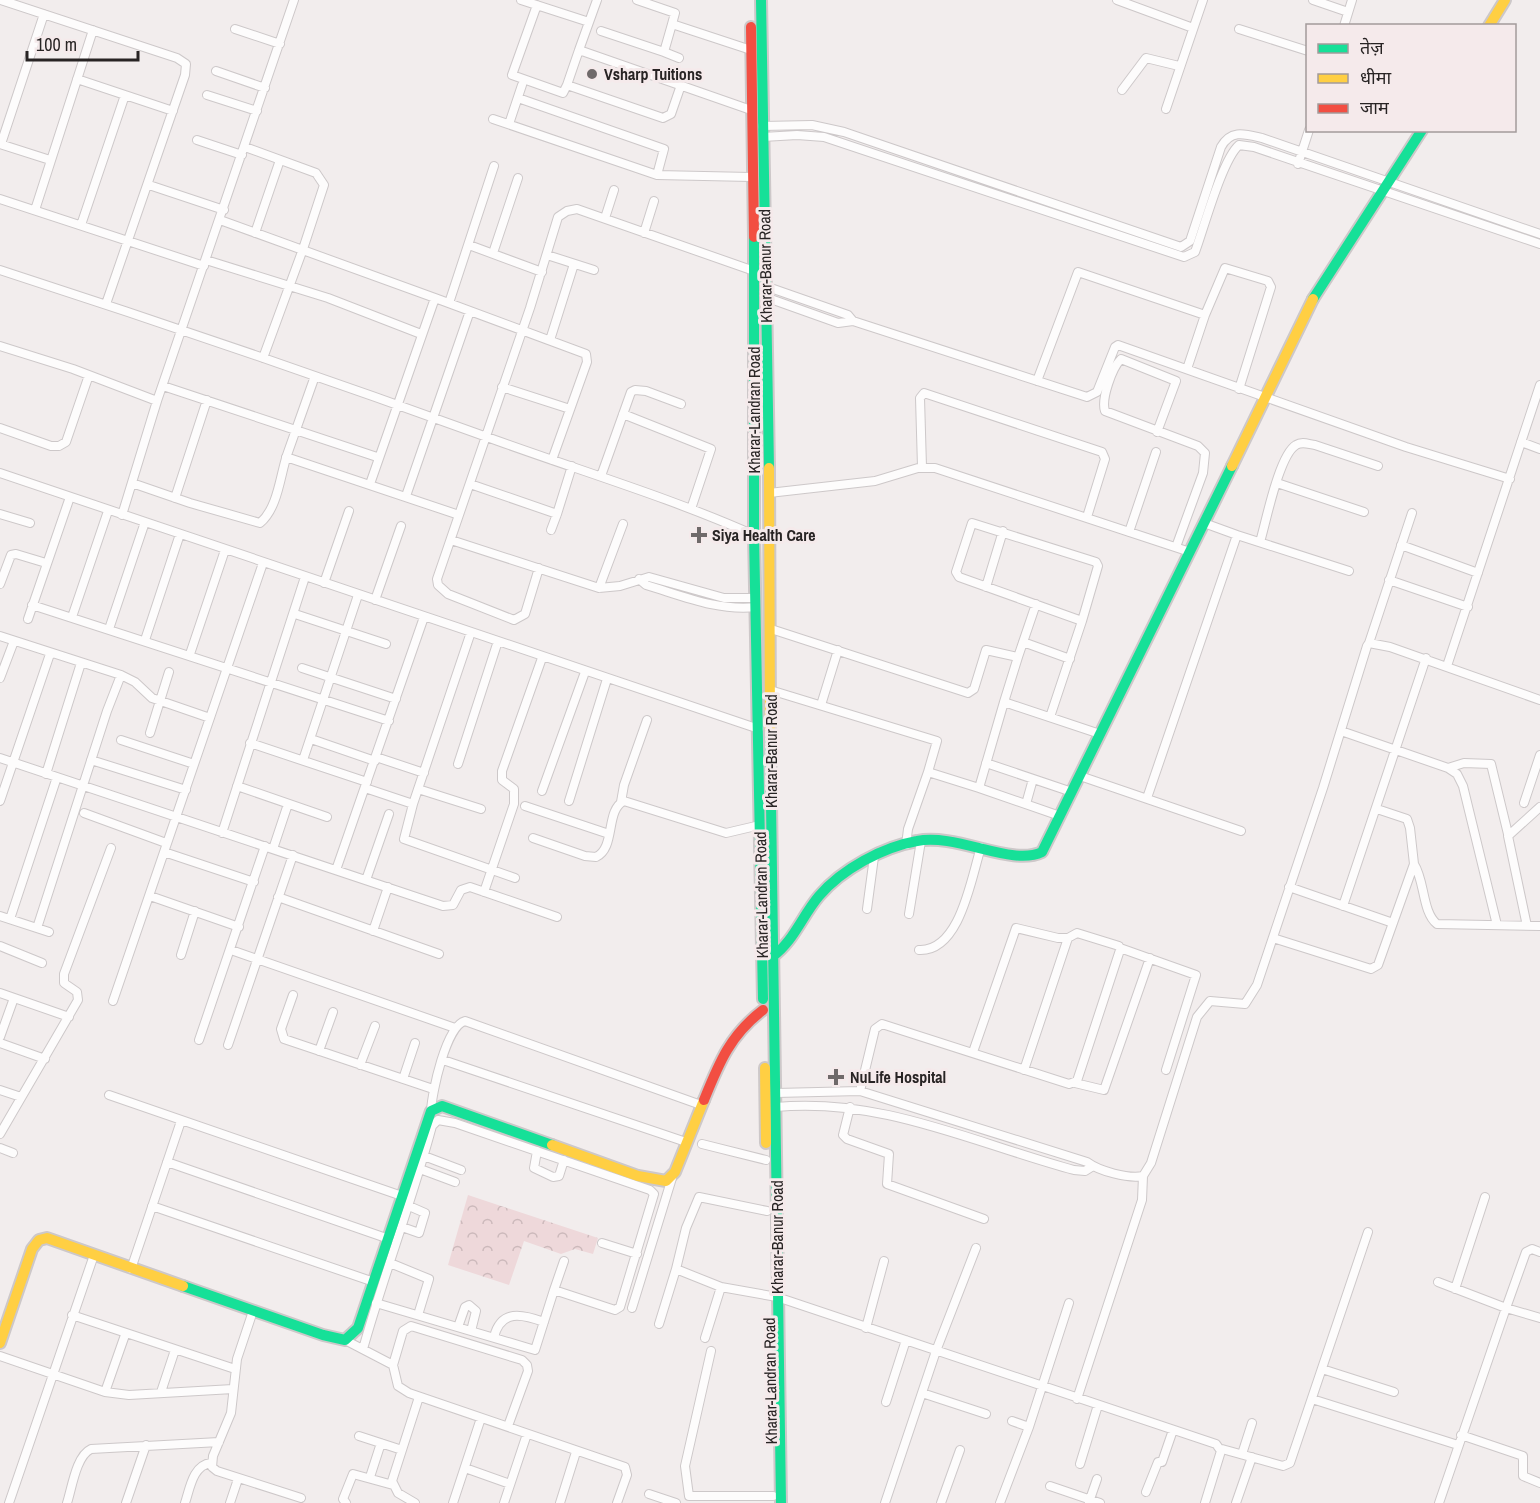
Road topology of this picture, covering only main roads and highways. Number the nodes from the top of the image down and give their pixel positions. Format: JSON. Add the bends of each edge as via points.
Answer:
{"nodes":[{"id":1,"x":751,"y":0,"type":"edge"},
{"id":2,"x":760,"y":0,"type":"edge"},
{"id":3,"x":1505,"y":0,"type":"edge"},
{"id":4,"x":1490,"y":24,"type":"edge"},
{"id":5,"x":1421,"y":132,"type":"edge"},
{"id":6,"x":764,"y":730,"type":"junction"},
{"id":7,"x":768,"y":957,"type":"junction"},
{"id":8,"x":764,"y":1011,"type":"junction"},
{"id":9,"x":770,"y":1080,"type":"junction"},
{"id":10,"x":773,"y":1296,"type":"junction"},
{"id":11,"x":0,"y":1343,"type":"edge"},
{"id":12,"x":775,"y":1501,"type":"edge"}],
"edges":[{"from":1,"to":6,"type":"main road","name":"Kharar-Landran Road","via":[[754,535]]},
{"from":2,"to":6,"type":"main road","name":"Kharar-Banur Road","via":[[771,629],[770,690]]},
{"from":3,"to":4,"type":"main road"},
{"from":5,"to":7,"type":"main road","via":[[1311,303],[1042,852],[1021,857],[941,840],[921,841],[874,857],[833,881]]},
{"from":6,"to":7,"type":"main road","name":"Kharar-Banur Road"},
{"from":6,"to":7,"type":"main road","name":"Kharar-Landran Road","via":[[760,825]]},
{"from":7,"to":8,"type":"main road","name":"Kharar-Landran Road"},
{"from":7,"to":9,"type":"main road","name":"Kharar-Banur Road"},
{"from":8,"to":9,"type":"main road","name":"Kharar-Landran Road"},
{"from":8,"to":11,"type":"main road","via":[[737,1032],[720,1061],[672,1178],[666,1181],[654,1181],[442,1106],[431,1111],[357,1328],[345,1340],[46,1239],[35,1243]]},
{"from":9,"to":10,"type":"main road","name":"Kharar-Landran Road","via":[[766,1160]]},
{"from":9,"to":10,"type":"main road","name":"Kharar-Banur Road","via":[[776,1093]]},
{"from":10,"to":12,"type":"main road","name":"Kharar-Landran Road"}]}
